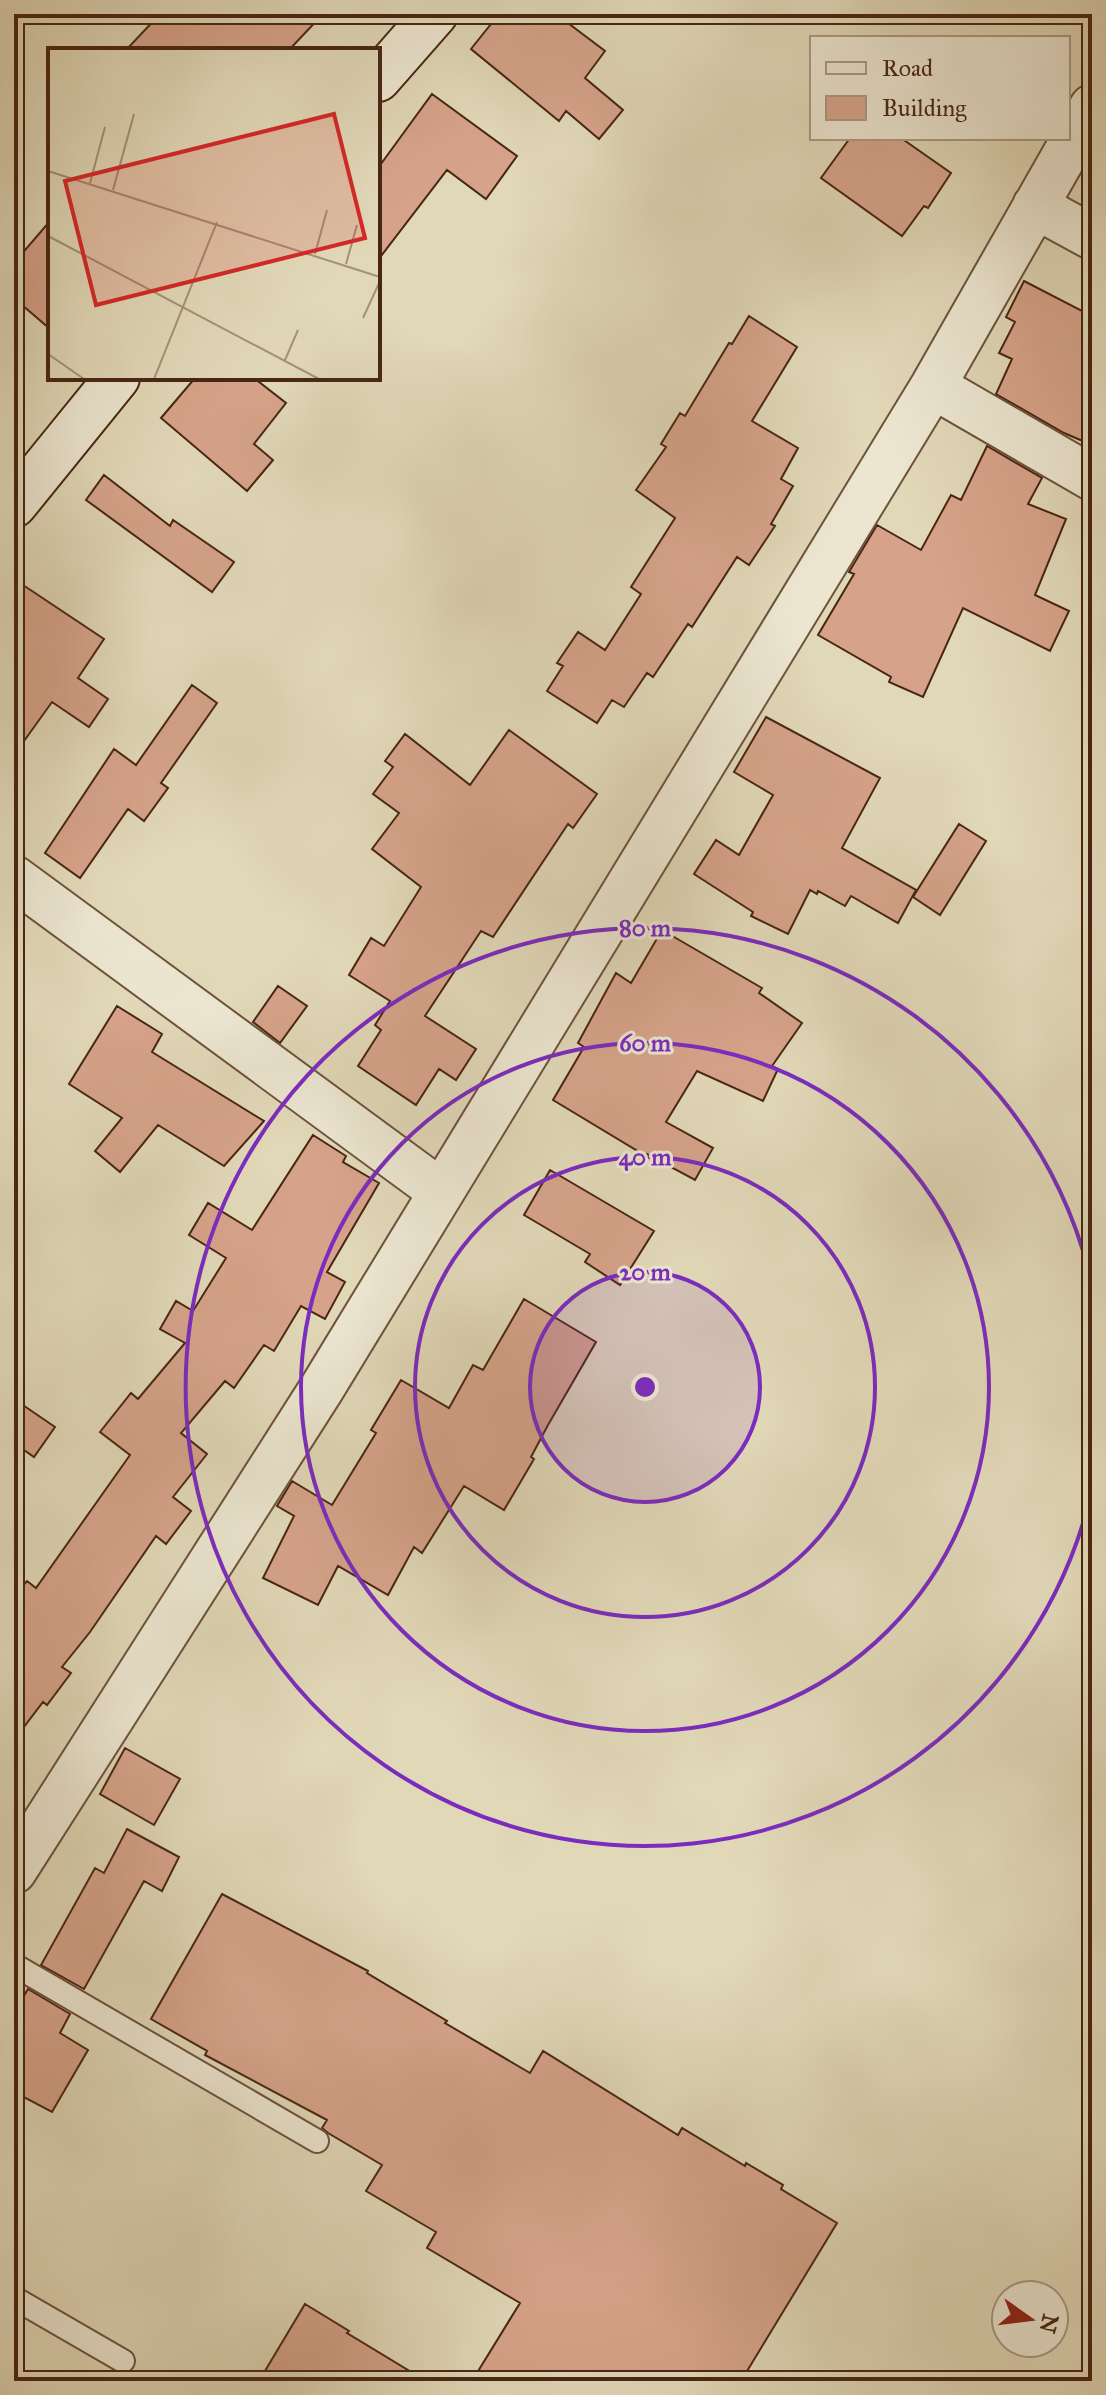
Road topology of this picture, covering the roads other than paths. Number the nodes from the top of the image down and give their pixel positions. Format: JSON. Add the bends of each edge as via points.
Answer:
{"nodes":[{"id":1,"x":435,"y":14,"type":"edge"},
{"id":2,"x":380,"y":77,"type":"edge"},
{"id":3,"x":1092,"y":107,"type":"edge"},
{"id":4,"x":1035,"y":206,"type":"junction"},
{"id":5,"x":1092,"y":237,"type":"edge"},
{"id":6,"x":115,"y":380,"type":"edge"},
{"id":7,"x":933,"y":386,"type":"junction"},
{"id":8,"x":1092,"y":478,"type":"edge"},
{"id":9,"x":14,"y":505,"type":"edge"},
{"id":10,"x":14,"y":878,"type":"edge"},
{"id":11,"x":440,"y":1191,"type":"junction"},
{"id":12,"x":14,"y":1871,"type":"edge"},
{"id":13,"x":14,"y":1965,"type":"edge"},
{"id":14,"x":317,"y":2141,"type":"dead end"},
{"id":15,"x":14,"y":2298,"type":"edge"},
{"id":16,"x":123,"y":2361,"type":"dead end"}],
"edges":[{"from":1,"to":2,"type":"street"},
{"from":3,"to":4,"type":"street"},
{"from":4,"to":5,"type":"street"},
{"from":4,"to":7,"type":"street"},
{"from":6,"to":9,"type":"street"},
{"from":7,"to":8,"type":"street"},
{"from":7,"to":11,"type":"street"},
{"from":10,"to":11,"type":"street"},
{"from":11,"to":12,"type":"street","via":[[322,1388]]},
{"from":13,"to":14,"type":"lane"},
{"from":15,"to":16,"type":"lane"}]}
